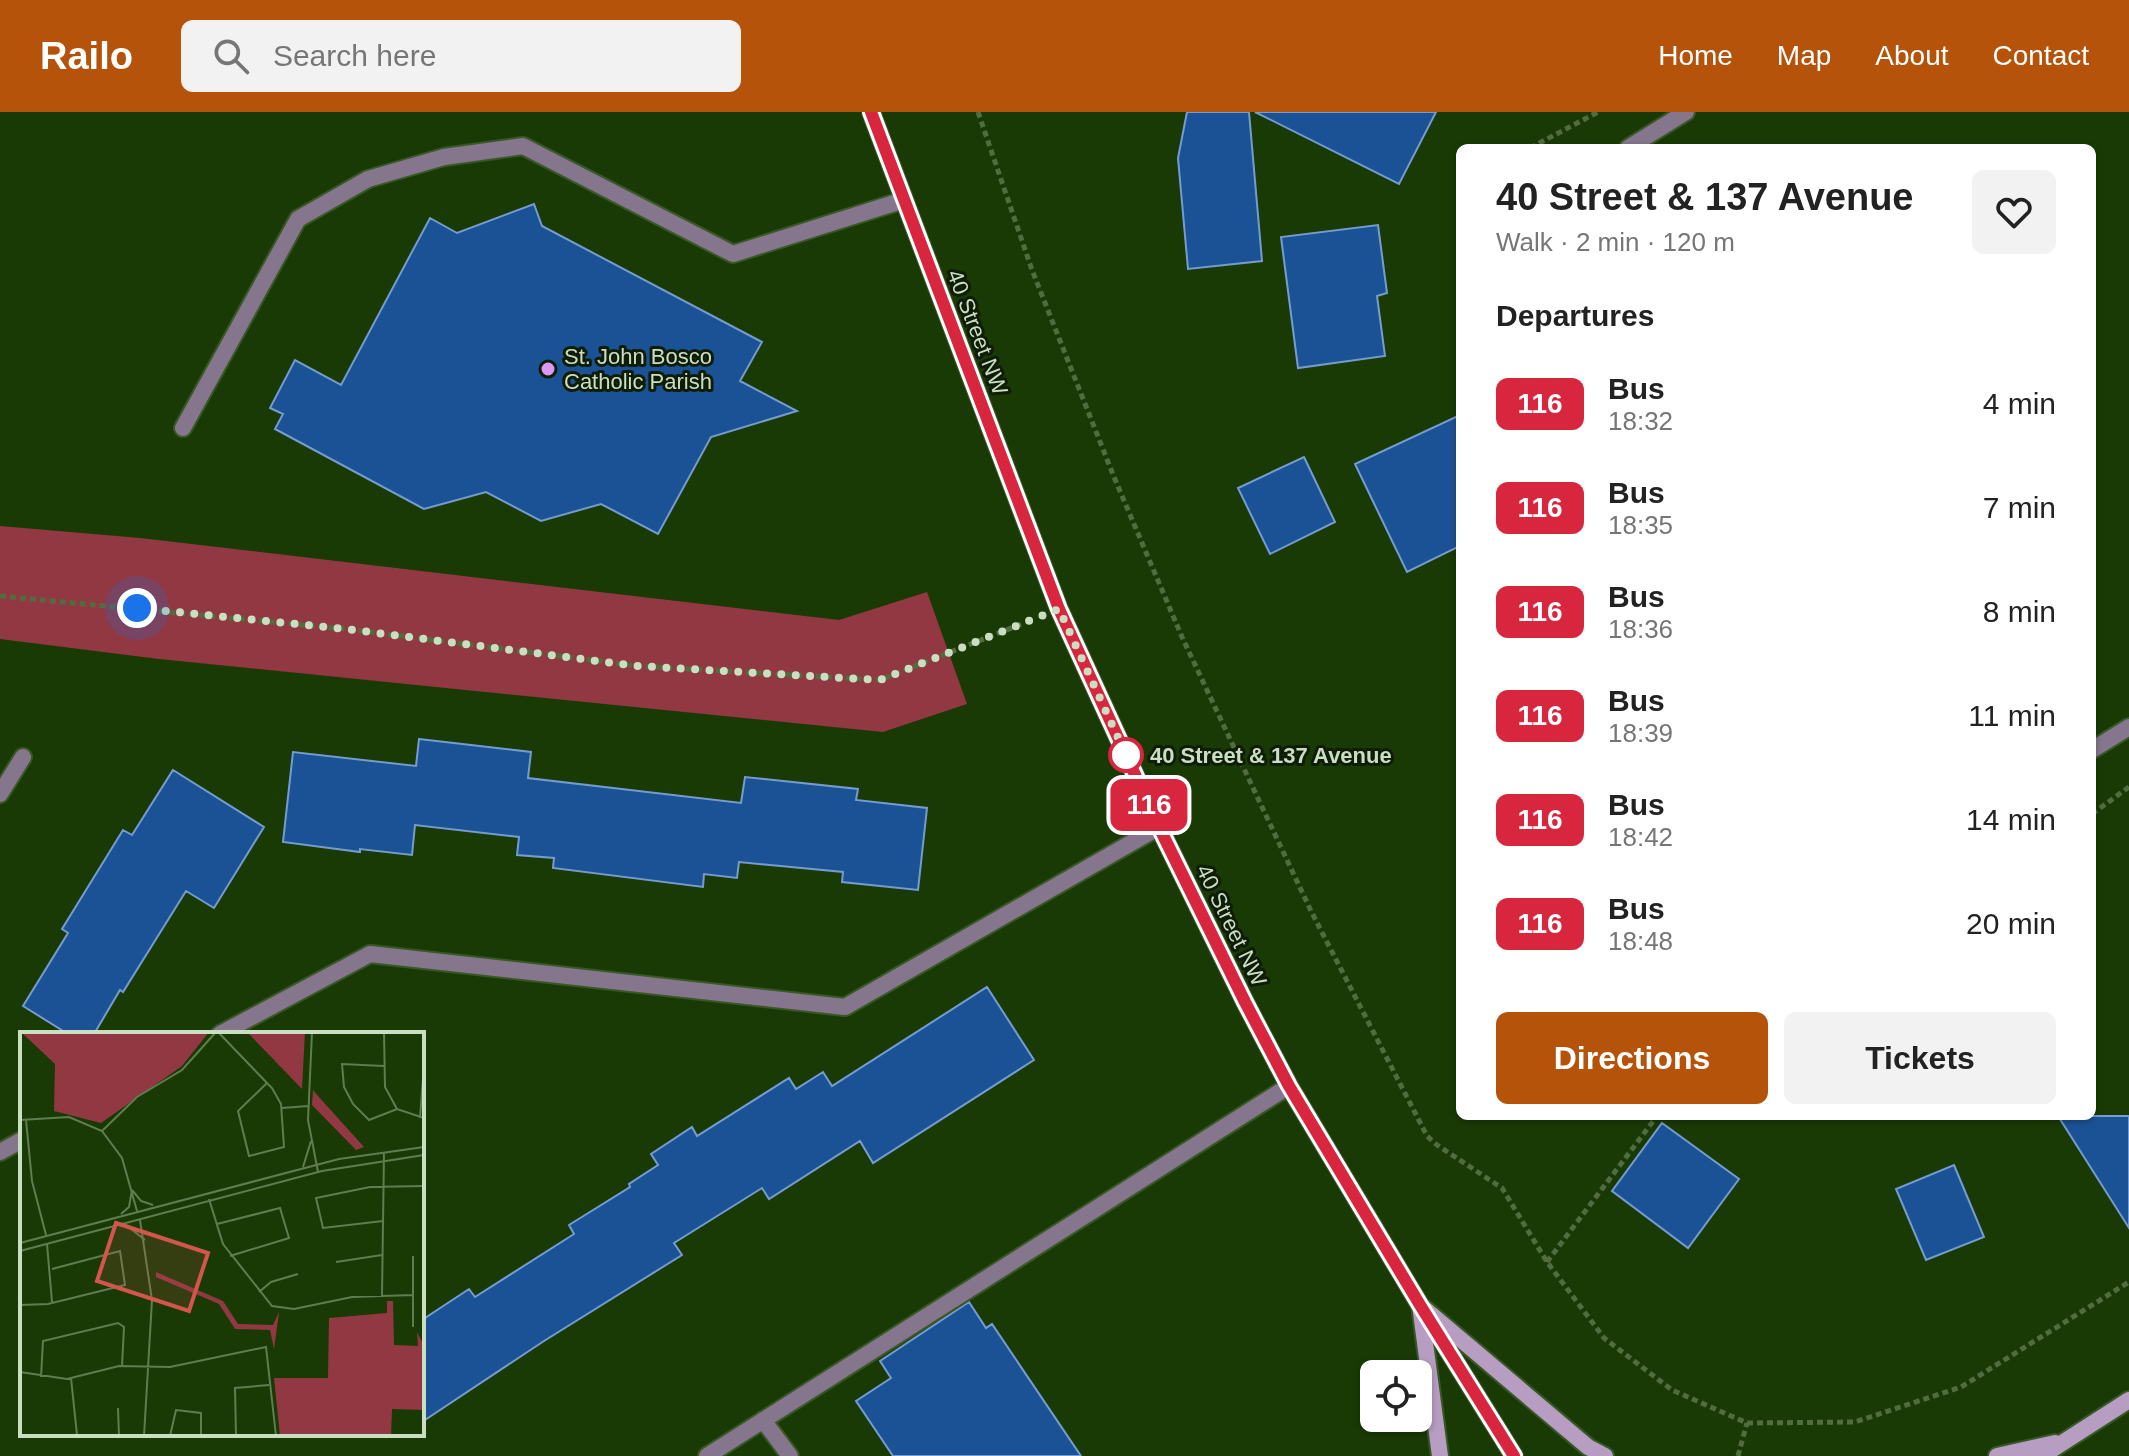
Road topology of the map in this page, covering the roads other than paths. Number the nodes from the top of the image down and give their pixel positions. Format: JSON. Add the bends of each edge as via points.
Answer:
{"nodes":[{"id":1,"x":871,"y":112,"type":"edge"},
{"id":2,"x":1686,"y":112,"type":"edge"},
{"id":3,"x":1634,"y":144,"type":"edge"},
{"id":4,"x":904,"y":200,"type":"junction"},
{"id":5,"x":183,"y":428,"type":"dead end"},
{"id":6,"x":2129,"y":727,"type":"edge"},
{"id":7,"x":2096,"y":748,"type":"edge"},
{"id":8,"x":23,"y":757,"type":"dead end"},
{"id":9,"x":0,"y":794,"type":"edge"},
{"id":10,"x":1159,"y":827,"type":"junction"},
{"id":11,"x":224,"y":1032,"type":"edge"},
{"id":12,"x":1289,"y":1086,"type":"junction"},
{"id":13,"x":20,"y":1141,"type":"edge"},
{"id":14,"x":0,"y":1152,"type":"edge"},
{"id":15,"x":1420,"y":1305,"type":"junction"},
{"id":16,"x":2129,"y":1400,"type":"edge"},
{"id":17,"x":763,"y":1420,"type":"junction"},
{"id":18,"x":2065,"y":1441,"type":"junction"},
{"id":19,"x":707,"y":1456,"type":"edge"},
{"id":20,"x":790,"y":1456,"type":"edge"},
{"id":21,"x":1440,"y":1456,"type":"edge"},
{"id":22,"x":1514,"y":1456,"type":"edge"},
{"id":23,"x":1605,"y":1456,"type":"edge"},
{"id":24,"x":1997,"y":1456,"type":"edge"},
{"id":25,"x":2042,"y":1456,"type":"edge"}],
"edges":[{"from":1,"to":4,"type":"street","name":"40 Street NW"},
{"from":2,"to":3,"type":"street"},
{"from":4,"to":5,"type":"street","via":[[733,254],[523,146],[444,157],[368,179],[298,219]]},
{"from":4,"to":10,"type":"street","name":"40 Street NW","via":[[1059,609]]},
{"from":6,"to":7,"type":"street"},
{"from":8,"to":9,"type":"street"},
{"from":10,"to":11,"type":"street","via":[[845,1007],[370,954]]},
{"from":10,"to":12,"type":"street","name":"40 Street NW"},
{"from":12,"to":15,"type":"street","name":"40 Street NW"},
{"from":12,"to":17,"type":"street"},
{"from":13,"to":14,"type":"street"},
{"from":15,"to":21,"type":"main road"},
{"from":15,"to":22,"type":"street","name":"40 Street NW"},
{"from":15,"to":23,"type":"main road"},
{"from":16,"to":18,"type":"main road"},
{"from":17,"to":19,"type":"street"},
{"from":17,"to":20,"type":"street"},
{"from":18,"to":24,"type":"main road"},
{"from":18,"to":25,"type":"main road"}]}
